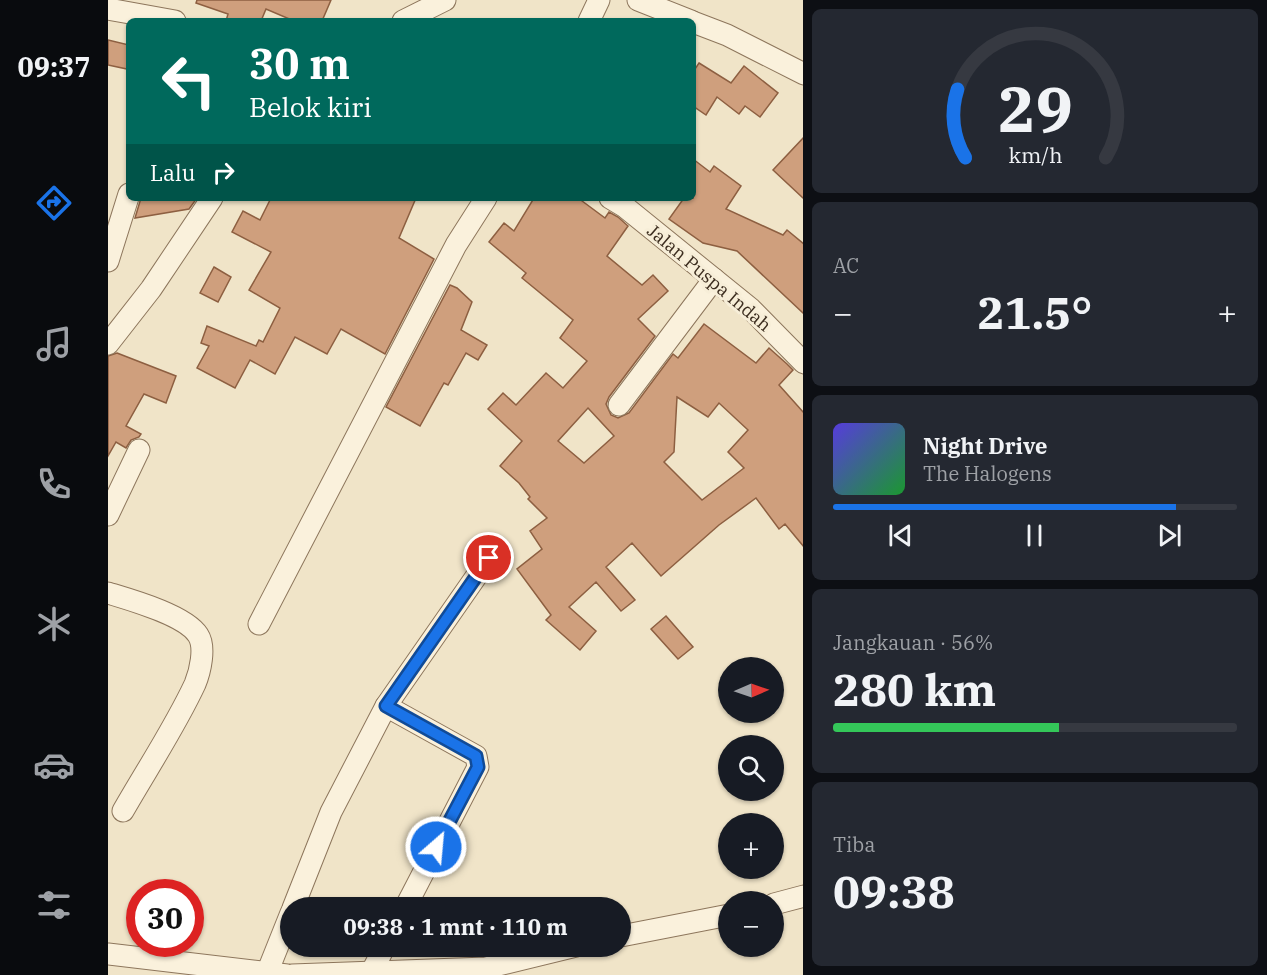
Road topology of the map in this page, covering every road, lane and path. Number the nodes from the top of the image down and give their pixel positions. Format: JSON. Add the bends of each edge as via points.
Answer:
{"nodes":[{"id":1,"x":445,"y":0,"type":"edge"},
{"id":2,"x":599,"y":0,"type":"edge"},
{"id":3,"x":638,"y":0,"type":"edge"},
{"id":4,"x":108,"y":9,"type":"edge"},
{"id":5,"x":158,"y":18,"type":"edge"},
{"id":6,"x":409,"y":18,"type":"edge"},
{"id":7,"x":590,"y":18,"type":"edge"},
{"id":8,"x":684,"y":18,"type":"edge"},
{"id":9,"x":696,"y":23,"type":"edge"},
{"id":10,"x":803,"y":73,"type":"edge"},
{"id":11,"x":127,"y":201,"type":"edge"},
{"id":12,"x":210,"y":201,"type":"edge"},
{"id":13,"x":484,"y":201,"type":"edge"},
{"id":14,"x":615,"y":201,"type":"edge"},
{"id":15,"x":108,"y":261,"type":"edge"},
{"id":16,"x":714,"y":279,"type":"junction"},
{"id":17,"x":109,"y":340,"type":"edge"},
{"id":18,"x":803,"y":362,"type":"edge"},
{"id":19,"x":619,"y":405,"type":"dead end"},
{"id":20,"x":138,"y":450,"type":"dead end"},
{"id":21,"x":108,"y":515,"type":"edge"},
{"id":22,"x":489,"y":558,"type":"dead end"},
{"id":23,"x":108,"y":593,"type":"edge"},
{"id":24,"x":259,"y":624,"type":"dead end"},
{"id":25,"x":386,"y":706,"type":"junction"},
{"id":26,"x":123,"y":811,"type":"dead end"},
{"id":27,"x":803,"y":896,"type":"edge"},
{"id":28,"x":297,"y":897,"type":"edge"},
{"id":29,"x":411,"y":897,"type":"edge"},
{"id":30,"x":784,"y":901,"type":"edge"},
{"id":31,"x":718,"y":917,"type":"edge"},
{"id":32,"x":631,"y":934,"type":"edge"},
{"id":33,"x":108,"y":954,"type":"edge"},
{"id":34,"x":281,"y":957,"type":"edge"},
{"id":35,"x":379,"y":957,"type":"edge"},
{"id":36,"x":531,"y":957,"type":"edge"},
{"id":37,"x":372,"y":971,"type":"junction"},
{"id":38,"x":277,"y":974,"type":"edge"},
{"id":39,"x":292,"y":975,"type":"edge"}],
"edges":[{"from":1,"to":6,"type":"street"},
{"from":2,"to":7,"type":"street"},
{"from":3,"to":8,"type":"street"},
{"from":4,"to":5,"type":"street"},
{"from":9,"to":10,"type":"street"},
{"from":11,"to":15,"type":"street"},
{"from":12,"to":17,"type":"street","via":[[151,289]]},
{"from":13,"to":24,"type":"street","via":[[456,245]]},
{"from":14,"to":16,"type":"street","name":"Jalan Puspa Indah"},
{"from":16,"to":18,"type":"street","name":"Jalan Puspa Indah","via":[[751,309]]},
{"from":16,"to":19,"type":"street"},
{"from":20,"to":21,"type":"street"},
{"from":22,"to":25,"type":"street"},
{"from":23,"to":26,"type":"street","via":[[146,604],[177,620],[198,634],[203,648],[196,682]]},
{"from":25,"to":28,"type":"street","via":[[331,812]]},
{"from":25,"to":29,"type":"street","via":[[476,756],[478,761]]},
{"from":27,"to":30,"type":"street"},
{"from":31,"to":32,"type":"street"},
{"from":33,"to":38,"type":"street"},
{"from":34,"to":38,"type":"street"},
{"from":35,"to":37,"type":"street"},
{"from":36,"to":37,"type":"street","via":[[486,968]]},
{"from":37,"to":39,"type":"street"}]}
